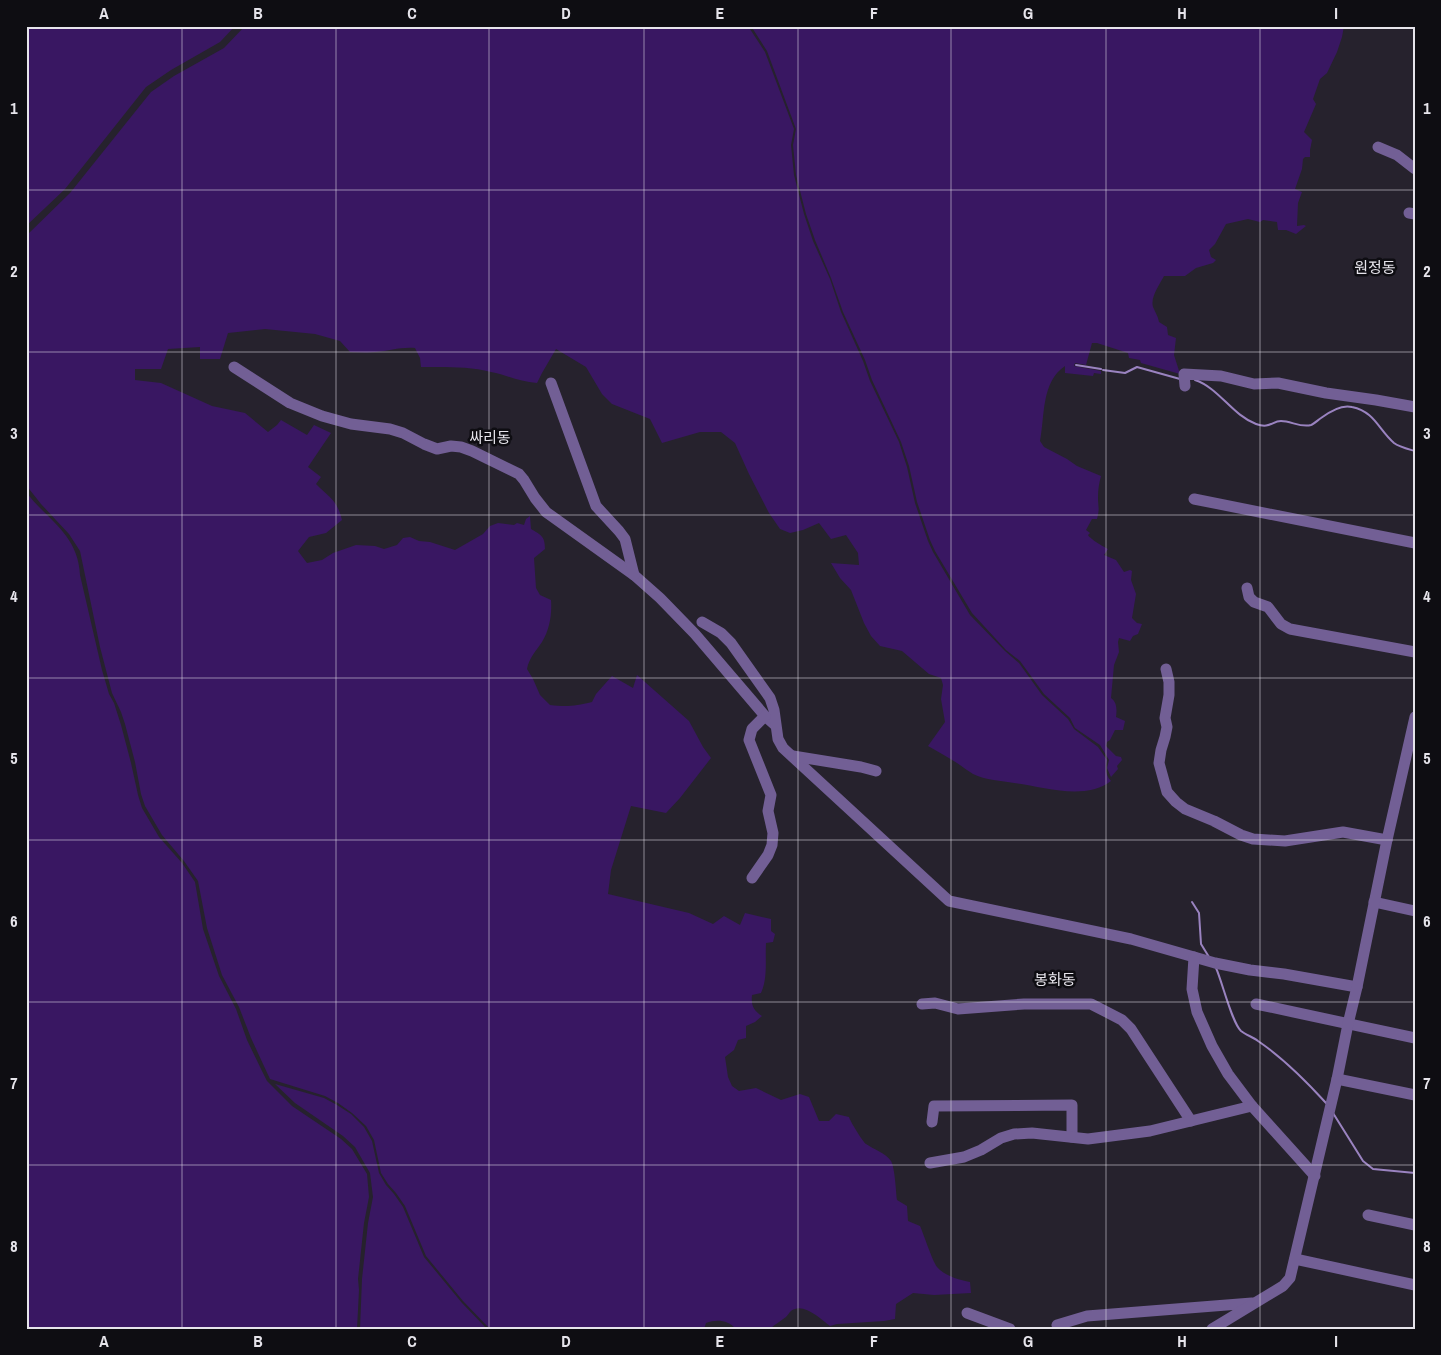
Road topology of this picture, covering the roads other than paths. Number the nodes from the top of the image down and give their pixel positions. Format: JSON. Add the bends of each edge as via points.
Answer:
{"nodes":[{"id":1,"x":1378,"y":147,"type":"dead end"},
{"id":2,"x":1415,"y":169,"type":"edge"},
{"id":3,"x":234,"y":367,"type":"dead end"},
{"id":4,"x":551,"y":383,"type":"dead end"},
{"id":5,"x":1185,"y":386,"type":"dead end"},
{"id":6,"x":1415,"y":407,"type":"edge"},
{"id":7,"x":1194,"y":499,"type":"dead end"},
{"id":8,"x":1415,"y":544,"type":"edge"},
{"id":9,"x":634,"y":575,"type":"junction"},
{"id":10,"x":1247,"y":588,"type":"dead end"},
{"id":11,"x":702,"y":622,"type":"dead end"},
{"id":12,"x":1415,"y":652,"type":"edge"},
{"id":13,"x":1166,"y":669,"type":"dead end"},
{"id":14,"x":765,"y":716,"type":"junction"},
{"id":15,"x":1415,"y":717,"type":"edge"},
{"id":16,"x":775,"y":724,"type":"junction"},
{"id":17,"x":1413,"y":737,"type":"edge"},
{"id":18,"x":793,"y":756,"type":"junction"},
{"id":19,"x":876,"y":771,"type":"dead end"},
{"id":20,"x":1387,"y":840,"type":"junction"},
{"id":21,"x":752,"y":878,"type":"dead end"},
{"id":22,"x":1374,"y":902,"type":"junction"},
{"id":23,"x":1415,"y":911,"type":"edge"},
{"id":24,"x":1205,"y":960,"type":"junction"},
{"id":25,"x":1357,"y":987,"type":"junction"},
{"id":26,"x":922,"y":1004,"type":"dead end"},
{"id":27,"x":1256,"y":1004,"type":"dead end"},
{"id":28,"x":1348,"y":1024,"type":"junction"},
{"id":29,"x":1415,"y":1038,"type":"edge"},
{"id":30,"x":1337,"y":1079,"type":"junction"},
{"id":31,"x":1415,"y":1095,"type":"edge"},
{"id":32,"x":1252,"y":1106,"type":"junction"},
{"id":33,"x":1190,"y":1121,"type":"junction"},
{"id":34,"x":932,"y":1122,"type":"dead end"},
{"id":35,"x":1072,"y":1137,"type":"junction"},
{"id":36,"x":930,"y":1163,"type":"dead end"},
{"id":37,"x":1315,"y":1176,"type":"junction"},
{"id":38,"x":1368,"y":1215,"type":"dead end"},
{"id":39,"x":1415,"y":1225,"type":"edge"},
{"id":40,"x":1295,"y":1260,"type":"junction"},
{"id":41,"x":1415,"y":1285,"type":"edge"},
{"id":42,"x":1256,"y":1302,"type":"junction"},
{"id":43,"x":967,"y":1313,"type":"dead end"},
{"id":44,"x":1057,"y":1325,"type":"dead end"},
{"id":45,"x":1010,"y":1329,"type":"edge"},
{"id":46,"x":1212,"y":1329,"type":"edge"}],
"edges":[{"from":1,"to":2,"type":"street","via":[[1397,155]]},
{"from":3,"to":9,"type":"street","via":[[290,403],[322,416],[390,430],[437,448],[467,449],[519,474],[546,512]]},
{"from":4,"to":9,"type":"street","via":[[596,506],[625,539]]},
{"from":5,"to":6,"type":"street","via":[[1184,374],[1221,376],[1254,384],[1278,384]]},
{"from":7,"to":8,"type":"street"},
{"from":9,"to":14,"type":"street","via":[[695,634]]},
{"from":10,"to":12,"type":"street","via":[[1254,602],[1268,607],[1290,630]]},
{"from":11,"to":16,"type":"street","via":[[731,643],[770,698]]},
{"from":13,"to":20,"type":"street","via":[[1170,682],[1166,737],[1160,762],[1167,792],[1185,809],[1254,839],[1285,841],[1343,832]]},
{"from":14,"to":16,"type":"street"},
{"from":14,"to":21,"type":"street","via":[[752,729],[749,740],[771,795],[768,811],[773,833],[768,855]]},
{"from":15,"to":17,"type":"street"},
{"from":16,"to":18,"type":"street","via":[[783,748]]},
{"from":17,"to":20,"type":"street"},
{"from":18,"to":19,"type":"street"},
{"from":18,"to":24,"type":"street","via":[[949,901],[1131,939]]},
{"from":20,"to":22,"type":"street"},
{"from":22,"to":23,"type":"street"},
{"from":22,"to":25,"type":"street"},
{"from":24,"to":25,"type":"street"},
{"from":24,"to":32,"type":"street","via":[[1192,988],[1197,1012],[1228,1074]]},
{"from":25,"to":28,"type":"street"},
{"from":26,"to":33,"type":"street","via":[[935,1003],[958,1009],[1024,1004],[1092,1004],[1122,1020],[1131,1030]]},
{"from":27,"to":28,"type":"street"},
{"from":28,"to":29,"type":"street"},
{"from":28,"to":30,"type":"street"},
{"from":30,"to":31,"type":"street"},
{"from":30,"to":37,"type":"street"},
{"from":32,"to":33,"type":"street"},
{"from":32,"to":37,"type":"street"},
{"from":33,"to":35,"type":"street","via":[[1150,1131],[1088,1139]]},
{"from":34,"to":35,"type":"street","via":[[934,1106],[1072,1105]]},
{"from":35,"to":36,"type":"street","via":[[1014,1134],[964,1157]]},
{"from":37,"to":40,"type":"street"},
{"from":38,"to":39,"type":"street"},
{"from":40,"to":41,"type":"street"},
{"from":40,"to":42,"type":"street","via":[[1290,1278],[1283,1286]]},
{"from":42,"to":44,"type":"street","via":[[1087,1316]]},
{"from":42,"to":46,"type":"street"},
{"from":43,"to":45,"type":"street"}]}
